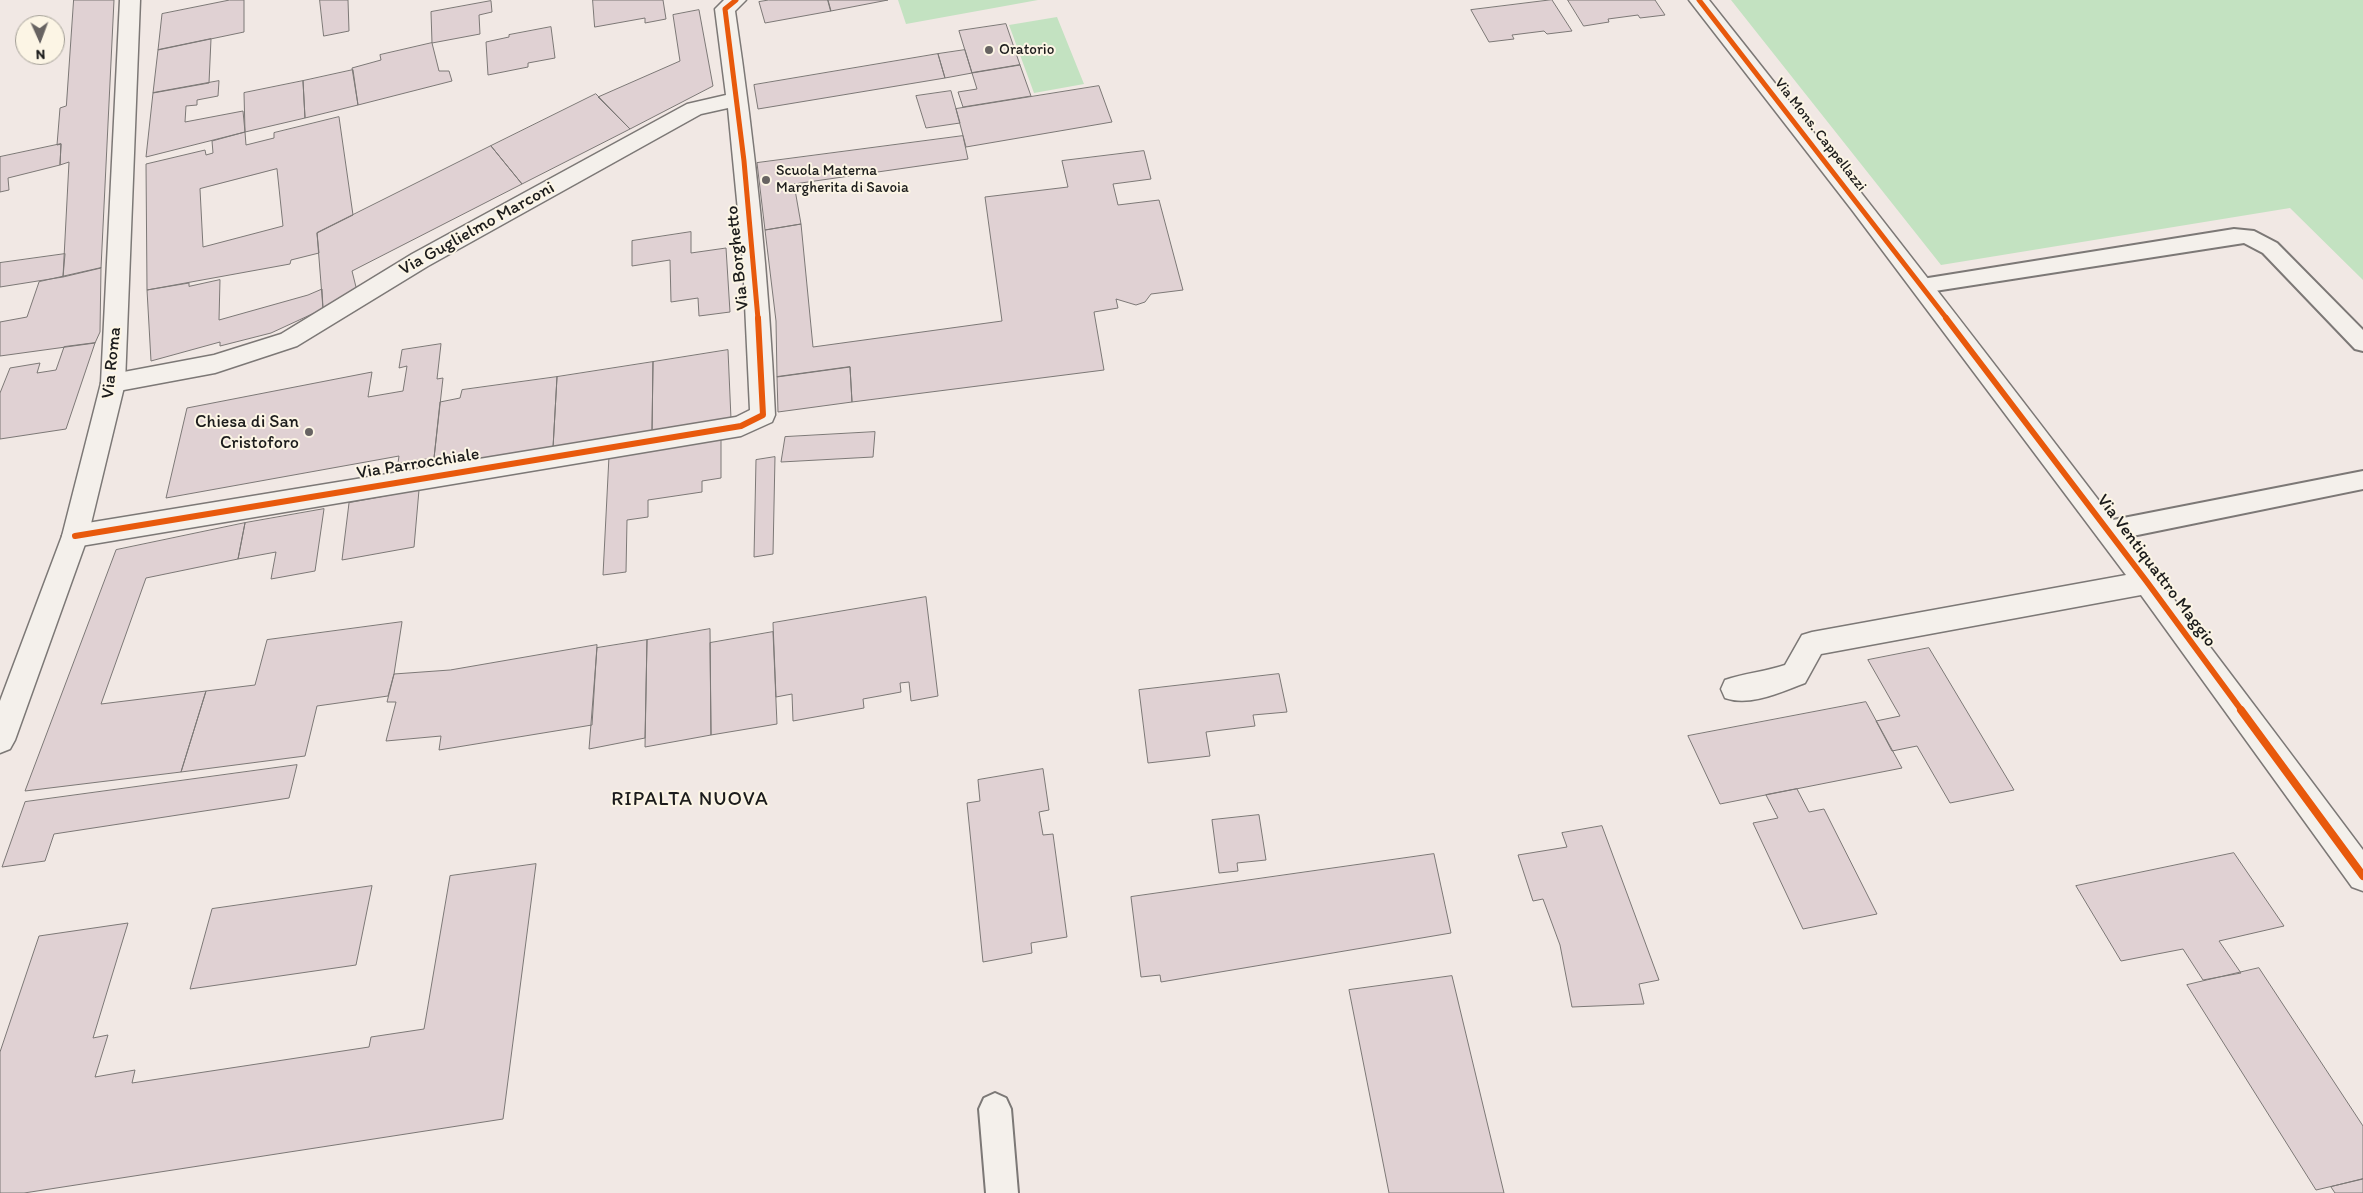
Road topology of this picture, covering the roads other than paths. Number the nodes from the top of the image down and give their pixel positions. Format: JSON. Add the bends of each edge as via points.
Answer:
{"nodes":[{"id":1,"x":130,"y":0,"type":"edge"},
{"id":2,"x":736,"y":0,"type":"edge"},
{"id":3,"x":1699,"y":0,"type":"edge"},
{"id":4,"x":738,"y":99,"type":"junction"},
{"id":5,"x":1922,"y":286,"type":"junction"},
{"id":6,"x":2363,"y":343,"type":"edge"},
{"id":7,"x":113,"y":383,"type":"junction"},
{"id":8,"x":763,"y":415,"type":"joint"},
{"id":9,"x":2363,"y":480,"type":"edge"},
{"id":10,"x":2108,"y":531,"type":"junction"},
{"id":11,"x":75,"y":536,"type":"junction"},
{"id":12,"x":2147,"y":582,"type":"junction"},
{"id":13,"x":1735,"y":689,"type":"dead end"},
{"id":14,"x":0,"y":740,"type":"edge"},
{"id":15,"x":2363,"y":876,"type":"edge"},
{"id":16,"x":994,"y":1109,"type":"dead end"},
{"id":17,"x":1002,"y":1193,"type":"edge"}],
"edges":[{"from":1,"to":7,"type":"street","name":"Via Roma"},
{"from":2,"to":4,"type":"street","via":[[725,9]]},
{"from":3,"to":5,"type":"street","name":"Via Mons. Cappellazzi"},
{"from":4,"to":7,"type":"street","name":"Via Guglielmo Marconi","via":[[694,109],[420,260],[289,340],[215,364]]},
{"from":4,"to":8,"type":"street","name":"Via Borghetto","via":[[760,322]]},
{"from":5,"to":6,"type":"lane","via":[[2247,236],[2270,248]]},
{"from":5,"to":10,"type":"street","name":"Via Ventiquattro Maggio"},
{"from":7,"to":11,"type":"street","name":"Via Roma"},
{"from":8,"to":11,"type":"street","name":"Via Parrocchiale","via":[[741,426]]},
{"from":9,"to":10,"type":"lane"},
{"from":10,"to":12,"type":"street","name":"Via Ventiquattro Maggio"},
{"from":11,"to":14,"type":"street","name":"Via Roma"},
{"from":12,"to":13,"type":"street","name":"Via Ventiquattro Maggio","via":[[1812,644],[1795,674],[1764,685]]},
{"from":12,"to":15,"type":"street","name":"Via Ventiquattro Maggio"},
{"from":16,"to":17,"type":"lane"}]}
